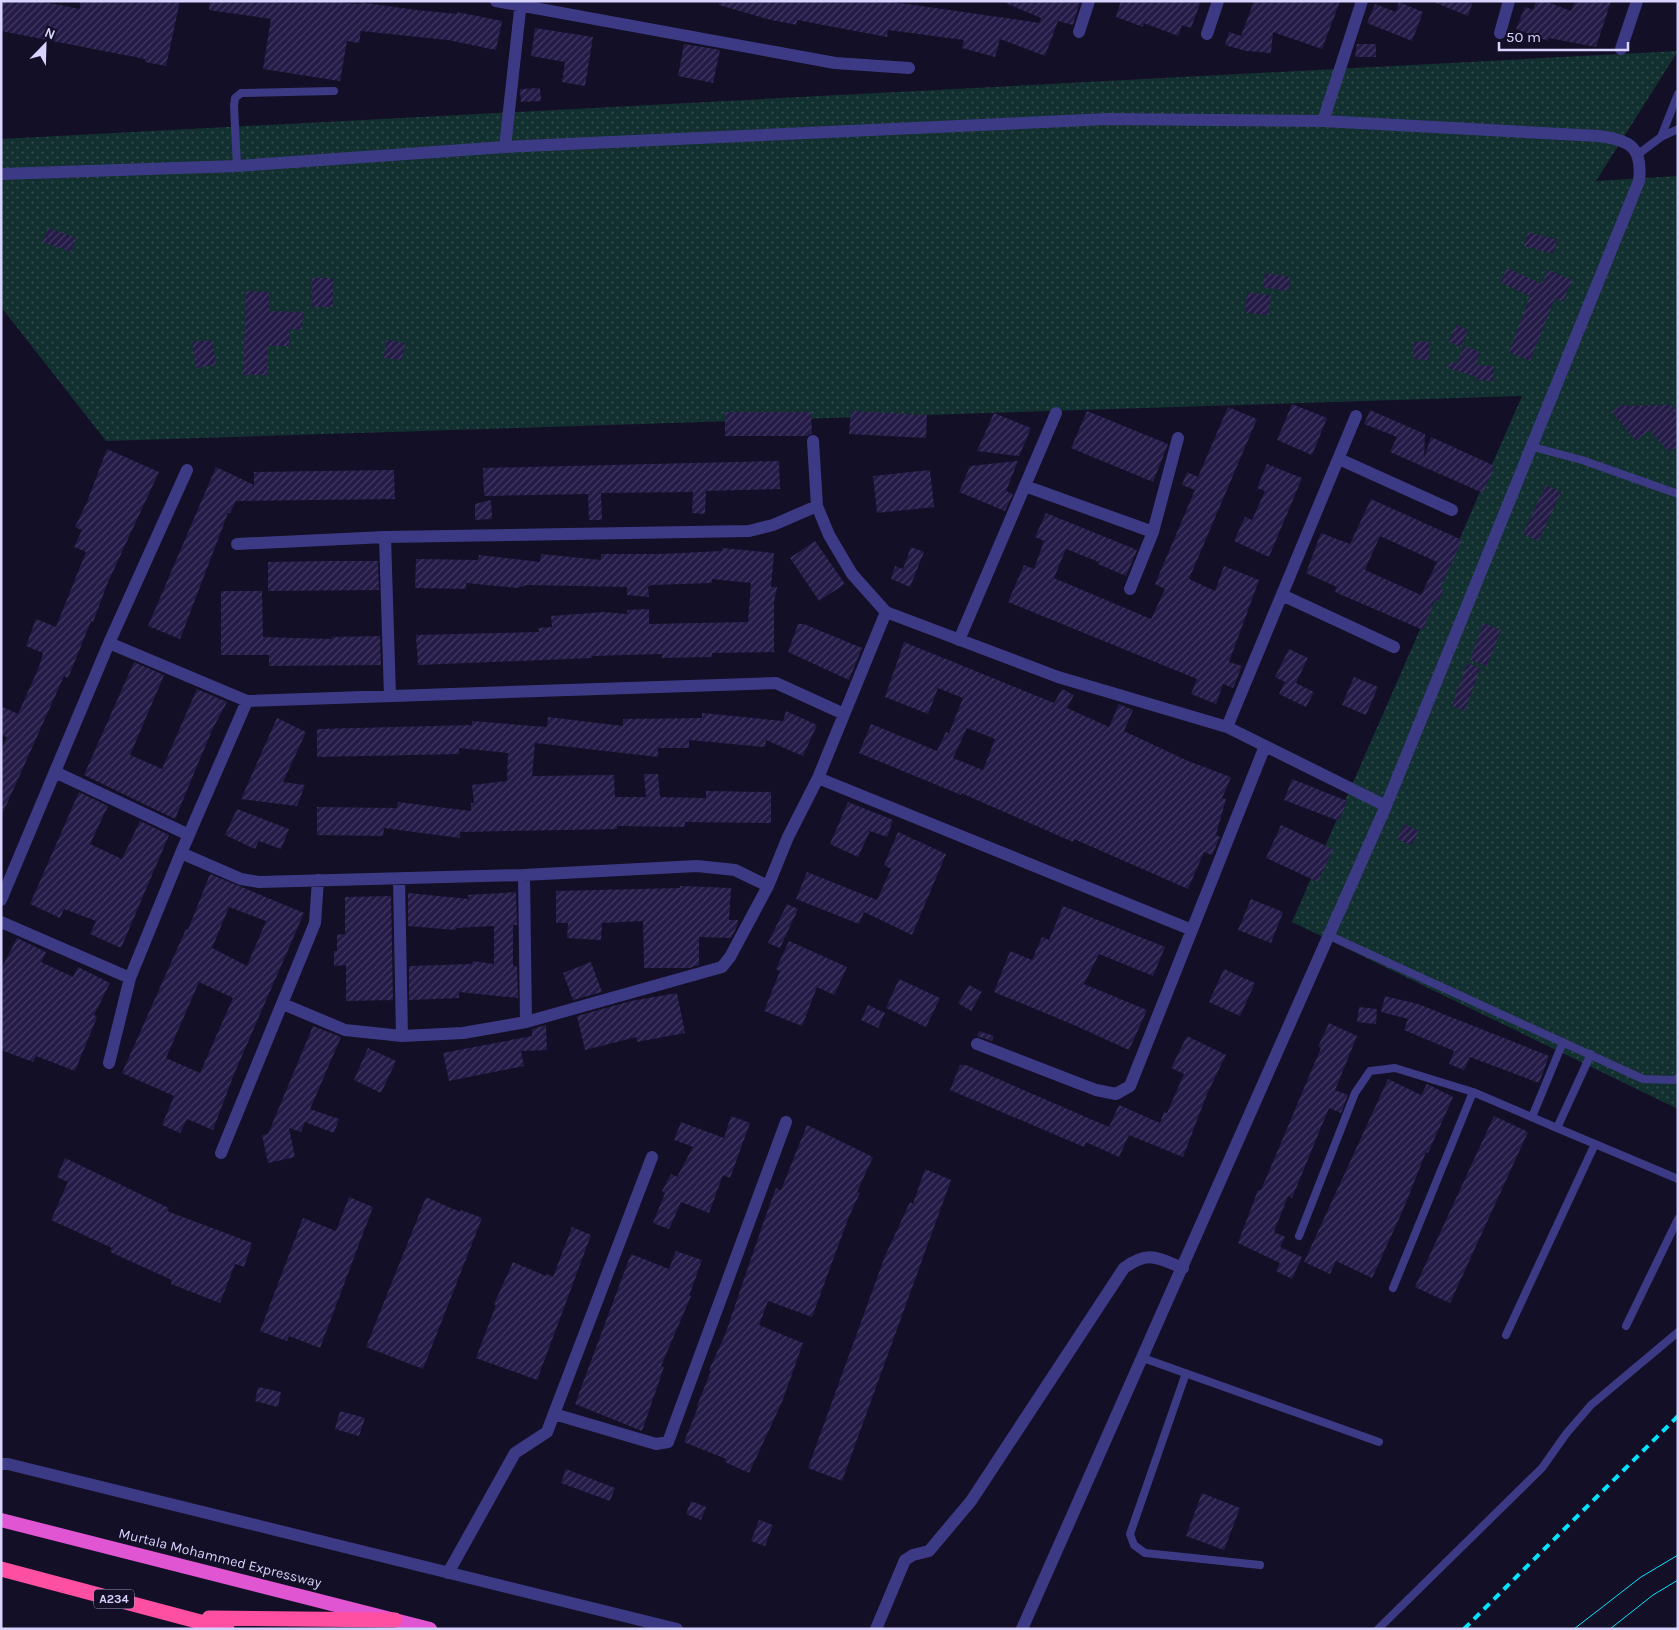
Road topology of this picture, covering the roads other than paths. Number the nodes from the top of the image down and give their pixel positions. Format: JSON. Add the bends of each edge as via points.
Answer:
{"nodes":[{"id":1,"x":496,"y":1,"type":"edge"},
{"id":2,"x":1089,"y":1,"type":"edge"},
{"id":3,"x":1218,"y":1,"type":"edge"},
{"id":4,"x":1362,"y":1,"type":"edge"},
{"id":5,"x":1509,"y":1,"type":"edge"},
{"id":6,"x":1637,"y":1,"type":"edge"},
{"id":7,"x":521,"y":3,"type":"edge"},
{"id":8,"x":1079,"y":32,"type":"dead end"},
{"id":9,"x":1500,"y":33,"type":"dead end"},
{"id":10,"x":1207,"y":34,"type":"dead end"},
{"id":11,"x":1621,"y":48,"type":"dead end"},
{"id":12,"x":909,"y":68,"type":"dead end"},
{"id":13,"x":334,"y":91,"type":"dead end"},
{"id":14,"x":1678,"y":94,"type":"edge"},
{"id":15,"x":1323,"y":121,"type":"junction"},
{"id":16,"x":1678,"y":129,"type":"edge"},
{"id":17,"x":1661,"y":137,"type":"junction"},
{"id":18,"x":505,"y":147,"type":"junction"},
{"id":19,"x":1637,"y":155,"type":"junction"},
{"id":20,"x":237,"y":166,"type":"junction"},
{"id":21,"x":1,"y":174,"type":"edge"},
{"id":22,"x":1056,"y":413,"type":"dead end"},
{"id":23,"x":1356,"y":416,"type":"dead end"},
{"id":24,"x":1178,"y":438,"type":"dead end"},
{"id":25,"x":814,"y":441,"type":"dead end"},
{"id":26,"x":1532,"y":447,"type":"junction"},
{"id":27,"x":1339,"y":459,"type":"junction"},
{"id":28,"x":187,"y":470,"type":"dead end"},
{"id":29,"x":1025,"y":486,"type":"junction"},
{"id":30,"x":1678,"y":494,"type":"edge"},
{"id":31,"x":817,"y":506,"type":"junction"},
{"id":32,"x":1452,"y":510,"type":"dead end"},
{"id":33,"x":1153,"y":532,"type":"junction"},
{"id":34,"x":385,"y":537,"type":"junction"},
{"id":35,"x":238,"y":544,"type":"dead end"},
{"id":36,"x":1130,"y":589,"type":"dead end"},
{"id":37,"x":1282,"y":596,"type":"junction"},
{"id":38,"x":886,"y":612,"type":"junction"},
{"id":39,"x":959,"y":640,"type":"junction"},
{"id":40,"x":110,"y":643,"type":"junction"},
{"id":41,"x":1394,"y":647,"type":"dead end"},
{"id":42,"x":390,"y":696,"type":"junction"},
{"id":43,"x":247,"y":701,"type":"junction"},
{"id":44,"x":844,"y":714,"type":"junction"},
{"id":45,"x":1227,"y":727,"type":"junction"},
{"id":46,"x":1265,"y":746,"type":"junction"},
{"id":47,"x":55,"y":772,"type":"junction"},
{"id":48,"x":818,"y":778,"type":"junction"},
{"id":49,"x":1386,"y":806,"type":"junction"},
{"id":50,"x":189,"y":835,"type":"junction"},
{"id":51,"x":181,"y":852,"type":"junction"},
{"id":52,"x":524,"y":875,"type":"junction"},
{"id":53,"x":400,"y":879,"type":"junction"},
{"id":54,"x":318,"y":880,"type":"junction"},
{"id":55,"x":768,"y":886,"type":"junction"},
{"id":56,"x":1,"y":900,"type":"edge"},
{"id":57,"x":1,"y":922,"type":"edge"},
{"id":58,"x":1192,"y":930,"type":"junction"},
{"id":59,"x":1330,"y":936,"type":"junction"},
{"id":60,"x":130,"y":978,"type":"junction"},
{"id":61,"x":283,"y":1004,"type":"junction"},
{"id":62,"x":526,"y":1022,"type":"junction"},
{"id":63,"x":402,"y":1036,"type":"junction"},
{"id":64,"x":1562,"y":1042,"type":"junction"},
{"id":65,"x":977,"y":1044,"type":"dead end"},
{"id":66,"x":1591,"y":1054,"type":"junction"},
{"id":67,"x":109,"y":1063,"type":"dead end"},
{"id":68,"x":1678,"y":1078,"type":"edge"},
{"id":69,"x":1473,"y":1092,"type":"junction"},
{"id":70,"x":1532,"y":1117,"type":"junction"},
{"id":71,"x":786,"y":1122,"type":"dead end"},
{"id":72,"x":1557,"y":1128,"type":"junction"},
{"id":73,"x":1595,"y":1144,"type":"junction"},
{"id":74,"x":221,"y":1153,"type":"dead end"},
{"id":75,"x":652,"y":1157,"type":"dead end"},
{"id":76,"x":1678,"y":1179,"type":"edge"},
{"id":77,"x":1678,"y":1219,"type":"edge"},
{"id":78,"x":1299,"y":1236,"type":"dead end"},
{"id":79,"x":1183,"y":1268,"type":"junction"},
{"id":80,"x":1393,"y":1288,"type":"dead end"},
{"id":81,"x":1626,"y":1326,"type":"dead end"},
{"id":82,"x":1678,"y":1332,"type":"edge"},
{"id":83,"x":1506,"y":1335,"type":"dead end"},
{"id":84,"x":1143,"y":1358,"type":"junction"},
{"id":85,"x":1186,"y":1373,"type":"junction"},
{"id":86,"x":554,"y":1414,"type":"junction"},
{"id":87,"x":1379,"y":1442,"type":"dead end"},
{"id":88,"x":1,"y":1464,"type":"edge"},
{"id":89,"x":1,"y":1520,"type":"edge"},
{"id":90,"x":1260,"y":1565,"type":"dead end"},
{"id":91,"x":1,"y":1569,"type":"edge"},
{"id":92,"x":448,"y":1572,"type":"junction"},
{"id":93,"x":185,"y":1618,"type":"junction"},
{"id":94,"x":395,"y":1620,"type":"junction"},
{"id":95,"x":227,"y":1629,"type":"edge"},
{"id":96,"x":430,"y":1629,"type":"edge"},
{"id":97,"x":677,"y":1629,"type":"edge"},
{"id":98,"x":876,"y":1629,"type":"edge"},
{"id":99,"x":1022,"y":1629,"type":"edge"},
{"id":100,"x":1378,"y":1629,"type":"edge"}],
"edges":[{"from":1,"to":7,"type":"street"},
{"from":2,"to":8,"type":"street"},
{"from":3,"to":10,"type":"street"},
{"from":4,"to":15,"type":"street"},
{"from":5,"to":9,"type":"street"},
{"from":6,"to":11,"type":"street"},
{"from":7,"to":12,"type":"street","via":[[835,62]]},
{"from":7,"to":18,"type":"street"},
{"from":13,"to":20,"type":"lane","via":[[241,93],[235,98],[234,106]]},
{"from":14,"to":17,"type":"lane"},
{"from":15,"to":18,"type":"street","via":[[1107,119]]},
{"from":15,"to":19,"type":"street","via":[[1621,138],[1634,147]]},
{"from":16,"to":17,"type":"lane"},
{"from":17,"to":19,"type":"lane"},
{"from":18,"to":20,"type":"street"},
{"from":19,"to":26,"type":"street","via":[[1641,166],[1639,181]]},
{"from":20,"to":21,"type":"street"},
{"from":22,"to":29,"type":"street"},
{"from":23,"to":27,"type":"street"},
{"from":24,"to":33,"type":"street"},
{"from":25,"to":31,"type":"street"},
{"from":26,"to":30,"type":"lane","via":[[1582,460]]},
{"from":26,"to":49,"type":"street"},
{"from":27,"to":32,"type":"street"},
{"from":27,"to":37,"type":"street"},
{"from":28,"to":40,"type":"street"},
{"from":29,"to":33,"type":"street"},
{"from":29,"to":39,"type":"street"},
{"from":31,"to":34,"type":"street","via":[[773,526],[749,531]]},
{"from":31,"to":38,"type":"street","via":[[829,535],[852,574]]},
{"from":33,"to":36,"type":"street"},
{"from":34,"to":35,"type":"street"},
{"from":34,"to":42,"type":"street"},
{"from":37,"to":41,"type":"street"},
{"from":37,"to":45,"type":"street"},
{"from":38,"to":39,"type":"street"},
{"from":38,"to":44,"type":"street"},
{"from":39,"to":45,"type":"street","via":[[1058,678]]},
{"from":40,"to":43,"type":"street"},
{"from":40,"to":47,"type":"street"},
{"from":42,"to":43,"type":"street"},
{"from":42,"to":44,"type":"street","via":[[776,683]]},
{"from":43,"to":50,"type":"street"},
{"from":44,"to":48,"type":"street"},
{"from":45,"to":46,"type":"street"},
{"from":46,"to":49,"type":"street"},
{"from":46,"to":58,"type":"street"},
{"from":47,"to":50,"type":"street"},
{"from":47,"to":56,"type":"street"},
{"from":48,"to":55,"type":"street"},
{"from":48,"to":58,"type":"street"},
{"from":49,"to":59,"type":"street"},
{"from":50,"to":51,"type":"street"},
{"from":51,"to":54,"type":"street","via":[[241,879],[259,882]]},
{"from":51,"to":60,"type":"street"},
{"from":52,"to":53,"type":"street"},
{"from":52,"to":55,"type":"street","via":[[697,866],[735,870]]},
{"from":52,"to":62,"type":"street"},
{"from":53,"to":54,"type":"street"},
{"from":53,"to":63,"type":"street"},
{"from":54,"to":61,"type":"street","via":[[314,923]]},
{"from":55,"to":62,"type":"street","via":[[722,967]]},
{"from":57,"to":60,"type":"street"},
{"from":58,"to":65,"type":"street","via":[[1130,1086],[1116,1094],[1096,1090]]},
{"from":59,"to":64,"type":"lane"},
{"from":59,"to":79,"type":"street"},
{"from":60,"to":67,"type":"street"},
{"from":61,"to":63,"type":"street","via":[[345,1030]]},
{"from":61,"to":74,"type":"street"},
{"from":62,"to":63,"type":"street","via":[[463,1033]]},
{"from":64,"to":66,"type":"lane"},
{"from":64,"to":70,"type":"lane"},
{"from":66,"to":68,"type":"lane","via":[[1643,1079]]},
{"from":66,"to":72,"type":"lane"},
{"from":69,"to":70,"type":"lane"},
{"from":69,"to":78,"type":"lane","via":[[1395,1068],[1370,1071],[1354,1093]]},
{"from":69,"to":80,"type":"lane"},
{"from":70,"to":72,"type":"lane"},
{"from":71,"to":86,"type":"street","via":[[668,1442],[656,1444]]},
{"from":72,"to":73,"type":"lane"},
{"from":73,"to":76,"type":"lane"},
{"from":73,"to":83,"type":"lane"},
{"from":75,"to":86,"type":"street"},
{"from":77,"to":81,"type":"lane"},
{"from":79,"to":84,"type":"street"},
{"from":79,"to":98,"type":"street","via":[[1147,1256],[1137,1258],[1124,1268],[971,1501],[929,1551],[905,1560]]},
{"from":82,"to":100,"type":"lane","via":[[1591,1405],[1542,1468]]},
{"from":84,"to":85,"type":"lane"},
{"from":84,"to":99,"type":"street"},
{"from":85,"to":87,"type":"lane"},
{"from":85,"to":90,"type":"lane","via":[[1130,1534],[1134,1545],[1145,1553]]},
{"from":86,"to":92,"type":"street","via":[[547,1432],[515,1453]]},
{"from":88,"to":92,"type":"street"},
{"from":89,"to":94,"type":"highway","name":"Murtala Mohammed Expressway"},
{"from":91,"to":93,"type":"highway","number":"A234"},
{"from":92,"to":97,"type":"street"},
{"from":93,"to":94,"type":"highway"},
{"from":93,"to":95,"type":"highway","number":"A234"},
{"from":94,"to":96,"type":"highway","name":"Murtala Mohammed Expressway"}]}
